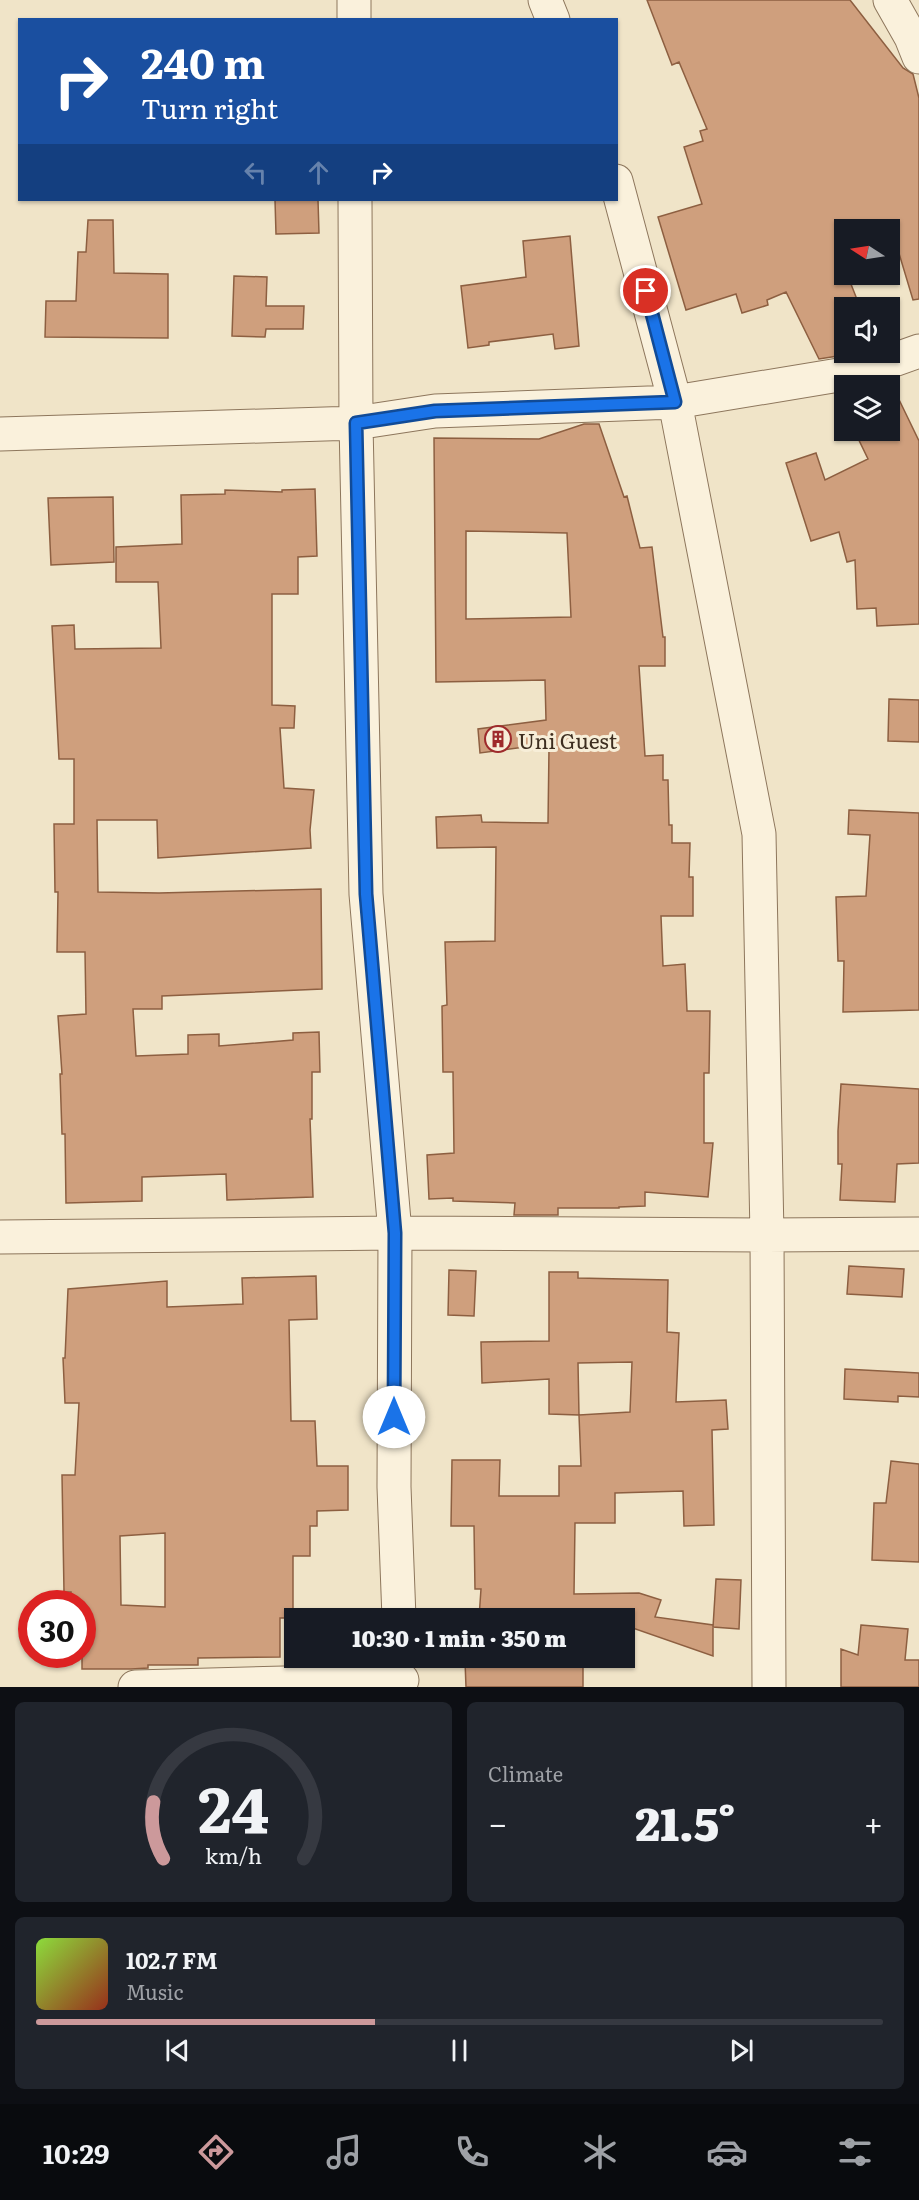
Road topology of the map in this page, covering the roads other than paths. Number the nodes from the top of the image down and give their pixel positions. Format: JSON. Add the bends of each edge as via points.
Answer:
{"nodes":[{"id":1,"x":354,"y":0,"type":"edge"},
{"id":2,"x":545,"y":0,"type":"edge"},
{"id":3,"x":890,"y":0,"type":"edge"},
{"id":4,"x":354,"y":18,"type":"edge"},
{"id":5,"x":552,"y":18,"type":"edge"},
{"id":6,"x":919,"y":57,"type":"edge"},
{"id":7,"x":618,"y":188,"type":"edge"},
{"id":8,"x":355,"y":201,"type":"edge"},
{"id":9,"x":919,"y":351,"type":"edge"},
{"id":10,"x":675,"y":402,"type":"junction"},
{"id":11,"x":356,"y":423,"type":"junction"},
{"id":12,"x":0,"y":434,"type":"edge"},
{"id":13,"x":395,"y":1233,"type":"junction"},
{"id":14,"x":919,"y":1234,"type":"edge"},
{"id":15,"x":767,"y":1235,"type":"junction"},
{"id":16,"x":0,"y":1237,"type":"edge"},
{"id":17,"x":399,"y":1608,"type":"edge"},
{"id":18,"x":402,"y":1675,"type":"edge"},
{"id":19,"x":135,"y":1687,"type":"edge"},
{"id":20,"x":769,"y":1687,"type":"edge"}],
"edges":[{"from":1,"to":4,"type":"street"},
{"from":2,"to":5,"type":"street"},
{"from":3,"to":6,"type":"street"},
{"from":7,"to":10,"type":"street"},
{"from":8,"to":11,"type":"street"},
{"from":9,"to":10,"type":"street","via":[[862,371]]},
{"from":10,"to":11,"type":"street","via":[[435,411]]},
{"from":10,"to":15,"type":"street","via":[[759,834]]},
{"from":11,"to":12,"type":"street"},
{"from":11,"to":13,"type":"street","via":[[366,894]]},
{"from":13,"to":15,"type":"street"},
{"from":13,"to":16,"type":"street"},
{"from":13,"to":17,"type":"street","via":[[394,1487]]},
{"from":14,"to":15,"type":"street"},
{"from":15,"to":20,"type":"street"},
{"from":18,"to":19,"type":"street"}]}
